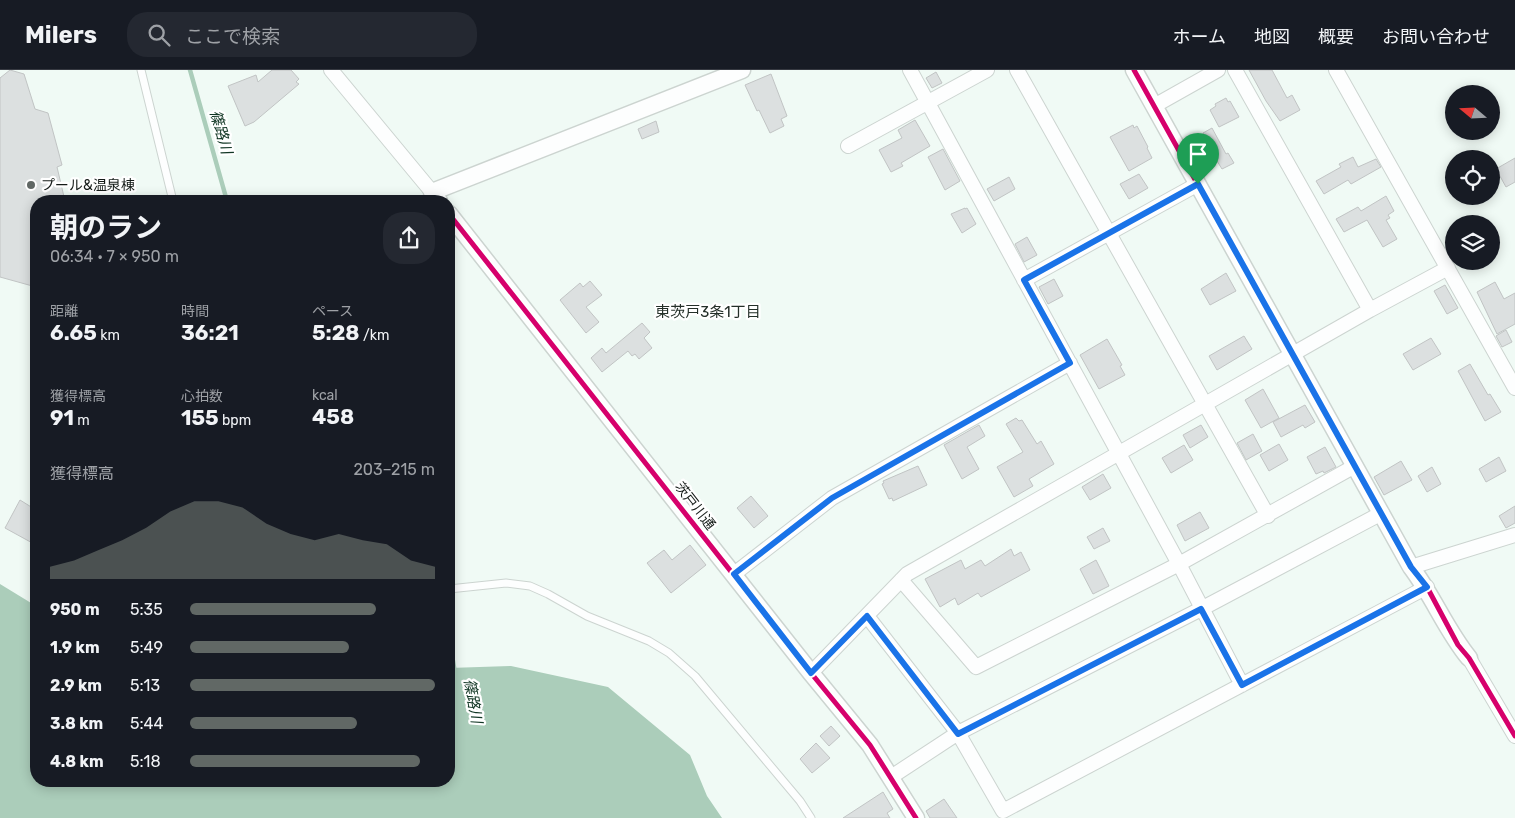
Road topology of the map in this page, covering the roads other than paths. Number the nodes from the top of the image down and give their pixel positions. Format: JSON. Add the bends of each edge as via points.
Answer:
{"nodes":[{"id":1,"x":141,"y":70,"type":"edge"},
{"id":2,"x":332,"y":70,"type":"edge"},
{"id":3,"x":742,"y":70,"type":"edge"},
{"id":4,"x":910,"y":70,"type":"edge"},
{"id":5,"x":987,"y":70,"type":"edge"},
{"id":6,"x":1017,"y":70,"type":"edge"},
{"id":7,"x":1134,"y":70,"type":"edge"},
{"id":8,"x":1218,"y":70,"type":"edge"},
{"id":9,"x":1235,"y":70,"type":"edge"},
{"id":10,"x":1336,"y":70,"type":"edge"},
{"id":11,"x":928,"y":102,"type":"junction"},
{"id":12,"x":1154,"y":106,"type":"junction"},
{"id":13,"x":848,"y":146,"type":"dead end"},
{"id":14,"x":1198,"y":184,"type":"junction"},
{"id":15,"x":172,"y":195,"type":"edge"},
{"id":16,"x":433,"y":195,"type":"edge"},
{"id":17,"x":440,"y":195,"type":"edge"},
{"id":18,"x":455,"y":222,"type":"edge"},
{"id":19,"x":1109,"y":234,"type":"junction"},
{"id":20,"x":1445,"y":263,"type":"edge"},
{"id":21,"x":1445,"y":270,"type":"edge"},
{"id":22,"x":1449,"y":270,"type":"edge"},
{"id":23,"x":1024,"y":280,"type":"junction"},
{"id":24,"x":1370,"y":310,"type":"junction"},
{"id":25,"x":1293,"y":355,"type":"junction"},
{"id":26,"x":1070,"y":363,"type":"junction"},
{"id":27,"x":1515,"y":388,"type":"edge"},
{"id":28,"x":1205,"y":405,"type":"junction"},
{"id":29,"x":1119,"y":454,"type":"junction"},
{"id":30,"x":1355,"y":466,"type":"junction"},
{"id":31,"x":1382,"y":514,"type":"junction"},
{"id":32,"x":1268,"y":516,"type":"junction"},
{"id":33,"x":1515,"y":535,"type":"edge"},
{"id":34,"x":1179,"y":564,"type":"junction"},
{"id":35,"x":1411,"y":567,"type":"junction"},
{"id":36,"x":734,"y":574,"type":"junction"},
{"id":37,"x":901,"y":580,"type":"junction"},
{"id":38,"x":1427,"y":587,"type":"junction"},
{"id":39,"x":455,"y":588,"type":"edge"},
{"id":40,"x":1201,"y":609,"type":"junction"},
{"id":41,"x":867,"y":616,"type":"junction"},
{"id":42,"x":1469,"y":658,"type":"joint"},
{"id":43,"x":811,"y":673,"type":"junction"},
{"id":44,"x":1242,"y":685,"type":"junction"},
{"id":45,"x":958,"y":734,"type":"junction"},
{"id":46,"x":1515,"y":736,"type":"edge"},
{"id":47,"x":891,"y":778,"type":"junction"},
{"id":48,"x":811,"y":818,"type":"edge"},
{"id":49,"x":916,"y":818,"type":"edge"}],
"edges":[{"from":1,"to":15,"type":"lane"},
{"from":2,"to":16,"type":"street"},
{"from":3,"to":17,"type":"street"},
{"from":4,"to":11,"type":"street"},
{"from":5,"to":11,"type":"street"},
{"from":6,"to":19,"type":"street"},
{"from":7,"to":12,"type":"street"},
{"from":8,"to":12,"type":"street"},
{"from":9,"to":24,"type":"street"},
{"from":10,"to":20,"type":"street"},
{"from":11,"to":13,"type":"street"},
{"from":11,"to":23,"type":"street"},
{"from":12,"to":14,"type":"street"},
{"from":14,"to":19,"type":"street"},
{"from":14,"to":25,"type":"street"},
{"from":18,"to":36,"type":"street","name":"茨戸川通"},
{"from":19,"to":23,"type":"street"},
{"from":19,"to":28,"type":"street"},
{"from":21,"to":24,"type":"street"},
{"from":22,"to":27,"type":"street"},
{"from":23,"to":26,"type":"street"},
{"from":24,"to":25,"type":"street"},
{"from":25,"to":28,"type":"street"},
{"from":25,"to":30,"type":"street"},
{"from":26,"to":29,"type":"street"},
{"from":26,"to":36,"type":"street","via":[[832,498]]},
{"from":28,"to":29,"type":"street"},
{"from":28,"to":32,"type":"street"},
{"from":29,"to":34,"type":"street"},
{"from":29,"to":37,"type":"street"},
{"from":30,"to":31,"type":"street"},
{"from":30,"to":32,"type":"street"},
{"from":31,"to":35,"type":"street"},
{"from":31,"to":40,"type":"street"},
{"from":32,"to":34,"type":"street"},
{"from":33,"to":35,"type":"street"},
{"from":34,"to":37,"type":"street","via":[[976,667]]},
{"from":34,"to":40,"type":"street"},
{"from":35,"to":38,"type":"street"},
{"from":36,"to":43,"type":"street","name":"茨戸川通"},
{"from":37,"to":41,"type":"street"},
{"from":38,"to":42,"type":"street","via":[[1458,645]]},
{"from":38,"to":44,"type":"street"},
{"from":39,"to":48,"type":"lane","via":[[506,583],[530,586],[669,653],[695,676]]},
{"from":40,"to":44,"type":"street"},
{"from":40,"to":45,"type":"street"},
{"from":41,"to":43,"type":"street"},
{"from":41,"to":45,"type":"street"},
{"from":42,"to":46,"type":"street"},
{"from":43,"to":47,"type":"street","name":"茨戸川通","via":[[870,745]]},
{"from":44,"to":45,"type":"street","via":[[1003,811]]},
{"from":45,"to":47,"type":"street"},
{"from":47,"to":49,"type":"street","name":"茨戸川通"}]}
